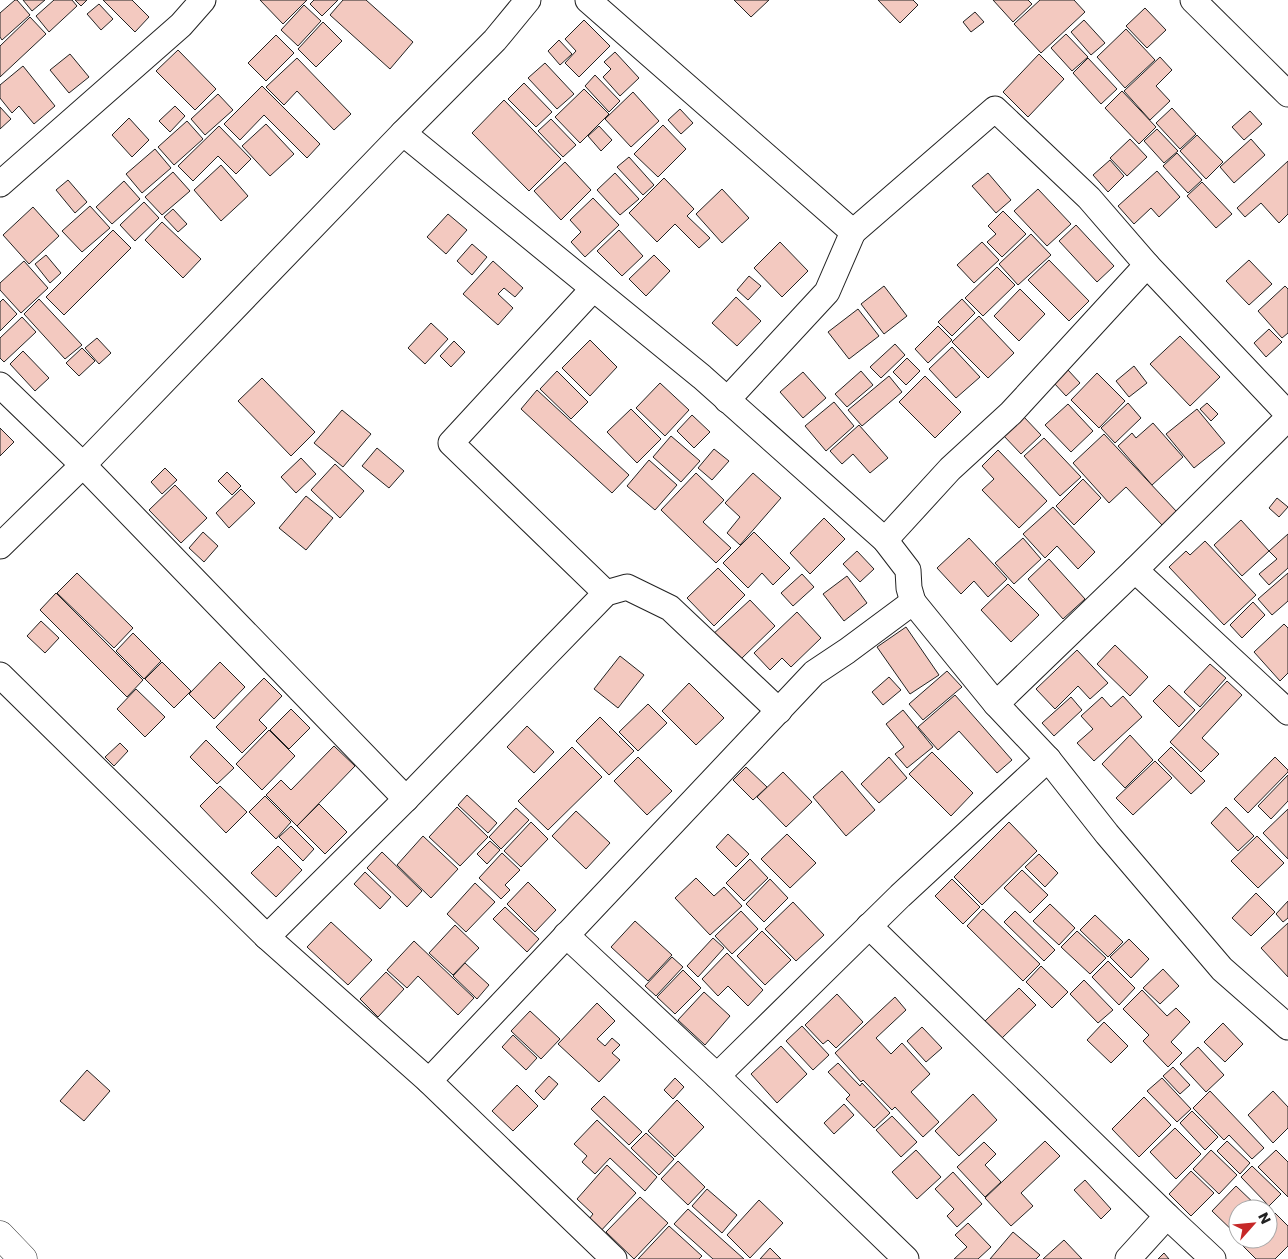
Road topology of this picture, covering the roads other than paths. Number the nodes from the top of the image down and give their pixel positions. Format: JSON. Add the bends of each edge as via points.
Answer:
{"nodes":[{"id":1,"x":203,"y":0,"type":"edge"},
{"id":2,"x":528,"y":0,"type":"edge"},
{"id":3,"x":588,"y":0,"type":"edge"},
{"id":4,"x":1193,"y":0,"type":"edge"},
{"id":5,"x":1288,"y":94,"type":"edge"},
{"id":6,"x":402,"y":133,"type":"junction"},
{"id":7,"x":0,"y":184,"type":"edge"},
{"id":8,"x":854,"y":232,"type":"junction"},
{"id":9,"x":1147,"y":265,"type":"junction"},
{"id":10,"x":593,"y":289,"type":"junction"},
{"id":11,"x":0,"y":385,"type":"edge"},
{"id":12,"x":727,"y":400,"type":"junction"},
{"id":13,"x":1288,"y":414,"type":"edge"},
{"id":14,"x":1288,"y":418,"type":"edge"},
{"id":15,"x":83,"y":465,"type":"junction"},
{"id":16,"x":885,"y":540,"type":"junction"},
{"id":17,"x":0,"y":546,"type":"edge"},
{"id":18,"x":1135,"y":570,"type":"junction"},
{"id":19,"x":606,"y":593,"type":"junction"},
{"id":20,"x":913,"y":602,"type":"junction"},
{"id":21,"x":0,"y":675,"type":"edge"},
{"id":22,"x":996,"y":704,"type":"junction"},
{"id":23,"x":779,"y":711,"type":"junction"},
{"id":24,"x":1288,"y":712,"type":"edge"},
{"id":25,"x":1048,"y":759,"type":"junction"},
{"id":26,"x":406,"y":799,"type":"junction"},
{"id":27,"x":869,"y":926,"type":"junction"},
{"id":28,"x":566,"y":936,"type":"junction"},
{"id":29,"x":267,"y":937,"type":"junction"},
{"id":30,"x":1285,"y":1018,"type":"edge"},
{"id":31,"x":717,"y":1076,"type":"junction"},
{"id":32,"x":429,"y":1081,"type":"junction"},
{"id":33,"x":1167,"y":1216,"type":"junction"},
{"id":34,"x":0,"y":1235,"type":"edge"},
{"id":35,"x":23,"y":1259,"type":"edge"},
{"id":36,"x":614,"y":1259,"type":"edge"},
{"id":37,"x":906,"y":1259,"type":"edge"},
{"id":38,"x":1128,"y":1259,"type":"edge"},
{"id":39,"x":1213,"y":1259,"type":"edge"}],
"edges":[{"from":1,"to":7,"type":"street","via":[[182,25]]},
{"from":2,"to":6,"type":"street","via":[[495,40]]},
{"from":3,"to":8,"type":"street"},
{"from":4,"to":5,"type":"street"},
{"from":6,"to":10,"type":"street"},
{"from":6,"to":15,"type":"street"},
{"from":8,"to":9,"type":"street","via":[[995,109],[1089,198]]},
{"from":8,"to":12,"type":"street","via":[[828,292]]},
{"from":9,"to":13,"type":"street"},
{"from":9,"to":16,"type":"street","via":[[1011,413],[950,469]]},
{"from":10,"to":12,"type":"street"},
{"from":10,"to":19,"type":"street","via":[[451,443]]},
{"from":11,"to":15,"type":"street"},
{"from":12,"to":16,"type":"street"},
{"from":14,"to":18,"type":"street"},
{"from":15,"to":17,"type":"street"},
{"from":15,"to":26,"type":"street"},
{"from":16,"to":20,"type":"street","via":[[908,570]]},
{"from":18,"to":22,"type":"street"},
{"from":18,"to":24,"type":"street"},
{"from":19,"to":23,"type":"street","via":[[627,587],[670,608]]},
{"from":19,"to":26,"type":"street"},
{"from":20,"to":22,"type":"street"},
{"from":20,"to":23,"type":"street","via":[[814,673]]},
{"from":21,"to":29,"type":"street"},
{"from":22,"to":25,"type":"street"},
{"from":23,"to":28,"type":"street"},
{"from":25,"to":27,"type":"street"},
{"from":25,"to":30,"type":"street","via":[[1222,969]]},
{"from":26,"to":29,"type":"street"},
{"from":27,"to":31,"type":"street"},
{"from":27,"to":33,"type":"street"},
{"from":28,"to":31,"type":"street"},
{"from":28,"to":32,"type":"street"},
{"from":29,"to":32,"type":"street"},
{"from":31,"to":37,"type":"street"},
{"from":32,"to":36,"type":"street"},
{"from":33,"to":38,"type":"street"},
{"from":33,"to":39,"type":"street"},
{"from":34,"to":35,"type":"highway"}]}
